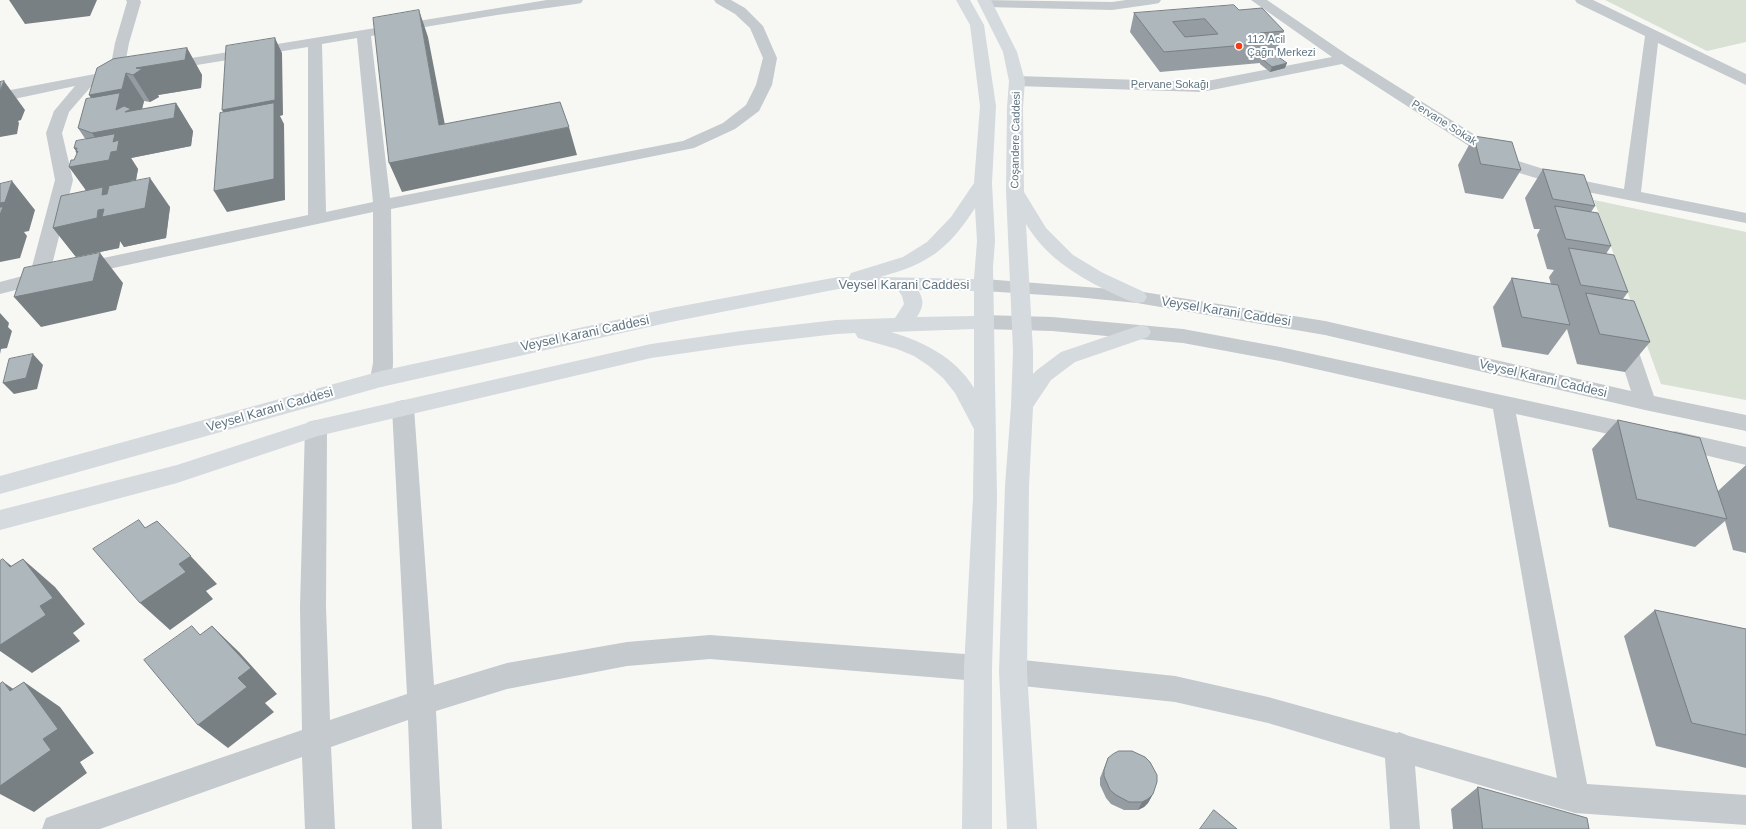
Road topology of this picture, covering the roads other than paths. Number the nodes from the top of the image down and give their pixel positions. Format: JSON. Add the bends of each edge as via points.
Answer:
{"nodes":[{"id":1,"x":133,"y":0,"type":"edge"},
{"id":2,"x":576,"y":0,"type":"edge"},
{"id":3,"x":721,"y":0,"type":"edge"},
{"id":4,"x":963,"y":0,"type":"edge"},
{"id":5,"x":1154,"y":0,"type":"edge"},
{"id":6,"x":1258,"y":0,"type":"edge"},
{"id":7,"x":1585,"y":0,"type":"edge"},
{"id":8,"x":985,"y":2,"type":"edge"},
{"id":9,"x":1652,"y":33,"type":"junction"},
{"id":10,"x":364,"y":34,"type":"junction"},
{"id":11,"x":315,"y":42,"type":"junction"},
{"id":12,"x":1344,"y":59,"type":"junction"},
{"id":13,"x":154,"y":68,"type":"edge"},
{"id":14,"x":131,"y":72,"type":"edge"},
{"id":15,"x":116,"y":75,"type":"junction"},
{"id":16,"x":90,"y":79,"type":"junction"},
{"id":17,"x":1746,"y":80,"type":"edge"},
{"id":18,"x":1018,"y":81,"type":"junction"},
{"id":19,"x":0,"y":97,"type":"edge"},
{"id":20,"x":983,"y":182,"type":"junction"},
{"id":21,"x":1572,"y":184,"type":"junction"},
{"id":22,"x":1015,"y":191,"type":"junction"},
{"id":23,"x":1632,"y":196,"type":"junction"},
{"id":24,"x":382,"y":205,"type":"junction"},
{"id":25,"x":1580,"y":207,"type":"edge"},
{"id":26,"x":317,"y":218,"type":"junction"},
{"id":27,"x":1746,"y":218,"type":"edge"},
{"id":28,"x":39,"y":278,"type":"junction"},
{"id":29,"x":838,"y":283,"type":"junction"},
{"id":30,"x":904,"y":285,"type":"junction"},
{"id":31,"x":984,"y":285,"type":"junction"},
{"id":32,"x":1018,"y":287,"type":"junction"},
{"id":33,"x":0,"y":288,"type":"edge"},
{"id":34,"x":1096,"y":293,"type":"junction"},
{"id":35,"x":1137,"y":297,"type":"junction"},
{"id":36,"x":1617,"y":320,"type":"edge"},
{"id":37,"x":984,"y":322,"type":"junction"},
{"id":38,"x":1021,"y":322,"type":"junction"},
{"id":39,"x":901,"y":324,"type":"junction"},
{"id":40,"x":836,"y":328,"type":"junction"},
{"id":41,"x":1099,"y":328,"type":"junction"},
{"id":42,"x":1141,"y":332,"type":"junction"},
{"id":43,"x":381,"y":379,"type":"junction"},
{"id":44,"x":1502,"y":402,"type":"junction"},
{"id":45,"x":1645,"y":402,"type":"junction"},
{"id":46,"x":1022,"y":406,"type":"junction"},
{"id":47,"x":403,"y":408,"type":"junction"},
{"id":48,"x":1746,"y":424,"type":"edge"},
{"id":49,"x":316,"y":428,"type":"junction"},
{"id":50,"x":984,"y":431,"type":"junction"},
{"id":51,"x":1746,"y":456,"type":"edge"},
{"id":52,"x":0,"y":484,"type":"edge"},
{"id":53,"x":0,"y":520,"type":"edge"},
{"id":54,"x":978,"y":668,"type":"junction"},
{"id":55,"x":1013,"y":672,"type":"junction"},
{"id":56,"x":421,"y":702,"type":"junction"},
{"id":57,"x":316,"y":738,"type":"junction"},
{"id":58,"x":1399,"y":746,"type":"junction"},
{"id":59,"x":1575,"y":798,"type":"junction"},
{"id":60,"x":1746,"y":810,"type":"edge"},
{"id":61,"x":57,"y":829,"type":"edge"},
{"id":62,"x":320,"y":829,"type":"edge"},
{"id":63,"x":427,"y":829,"type":"edge"},
{"id":64,"x":977,"y":829,"type":"edge"},
{"id":65,"x":1022,"y":829,"type":"edge"},
{"id":66,"x":1405,"y":829,"type":"edge"}],
"edges":[{"from":1,"to":15,"type":"street"},
{"from":2,"to":10,"type":"street"},
{"from":3,"to":24,"type":"street","via":[[746,7],[770,58],[764,85],[753,108],[729,126],[688,145]]},
{"from":4,"to":20,"type":"main road","via":[[977,25],[988,106]]},
{"from":5,"to":8,"type":"street","via":[[1112,6]]},
{"from":6,"to":12,"type":"street","name":"Pervane Sokak"},
{"from":7,"to":9,"type":"street"},
{"from":8,"to":18,"type":"main road","name":"Coşandere Caddesi","via":[[1010,52]]},
{"from":9,"to":17,"type":"street"},
{"from":9,"to":23,"type":"street"},
{"from":10,"to":11,"type":"street"},
{"from":10,"to":24,"type":"street"},
{"from":11,"to":13,"type":"street"},
{"from":11,"to":26,"type":"street"},
{"from":12,"to":18,"type":"street","name":"Pervane Sokağı","via":[[1202,87]]},
{"from":12,"to":21,"type":"street","name":"Pervane Sokak","via":[[1508,164]]},
{"from":14,"to":15,"type":"street"},
{"from":15,"to":16,"type":"street"},
{"from":16,"to":19,"type":"street"},
{"from":16,"to":28,"type":"street","via":[[62,111],[54,133],[64,180]]},
{"from":18,"to":22,"type":"main road","name":"Coşandere Caddesi","via":[[1015,107]]},
{"from":20,"to":29,"type":"main road","via":[[954,226],[923,254],[887,269]]},
{"from":20,"to":31,"type":"main road","via":[[986,241]]},
{"from":21,"to":23,"type":"street","name":"Pervane Sokak"},
{"from":21,"to":25,"type":"street"},
{"from":22,"to":32,"type":"main road","name":"Coşandere Caddesi"},
{"from":22,"to":35,"type":"main road","via":[[1039,232],[1066,259]]},
{"from":23,"to":27,"type":"street","name":"Pervane Sokak"},
{"from":24,"to":26,"type":"street"},
{"from":24,"to":43,"type":"street"},
{"from":26,"to":28,"type":"street"},
{"from":28,"to":33,"type":"street"},
{"from":29,"to":30,"type":"main road","name":"Veysel Karani Caddesi"},
{"from":29,"to":43,"type":"main road","name":"Veysel Karani Caddesi","via":[[672,315]]},
{"from":30,"to":31,"type":"main road","name":"Veysel Karani Caddesi"},
{"from":30,"to":39,"type":"main road","via":[[914,298],[914,304]]},
{"from":31,"to":32,"type":"street","name":"Veysel Karani Caddesi"},
{"from":31,"to":37,"type":"main road"},
{"from":32,"to":34,"type":"street","name":"Veysel Karani Caddesi"},
{"from":32,"to":38,"type":"main road","name":"Coşandere Caddesi"},
{"from":34,"to":35,"type":"street","name":"Veysel Karani Caddesi"},
{"from":34,"to":41,"type":"street","via":[[1088,297],[1080,309],[1083,317]]},
{"from":35,"to":45,"type":"street","name":"Veysel Karani Caddesi","via":[[1325,328]]},
{"from":36,"to":45,"type":"street"},
{"from":37,"to":38,"type":"street"},
{"from":37,"to":39,"type":"main road"},
{"from":37,"to":50,"type":"main road"},
{"from":38,"to":41,"type":"street"},
{"from":38,"to":46,"type":"main road","name":"Coşandere Caddesi"},
{"from":39,"to":40,"type":"main road"},
{"from":40,"to":47,"type":"main road","via":[[651,351]]},
{"from":40,"to":50,"type":"main road","via":[[904,343],[927,354],[952,373],[974,404]]},
{"from":41,"to":42,"type":"street"},
{"from":42,"to":44,"type":"street","via":[[1183,336],[1280,354]]},
{"from":42,"to":46,"type":"main road","via":[[1068,357],[1044,375]]},
{"from":43,"to":52,"type":"main road","name":"Veysel Karani Caddesi"},
{"from":44,"to":51,"type":"street"},
{"from":44,"to":59,"type":"street"},
{"from":45,"to":48,"type":"street","name":"Veysel Karani Caddesi"},
{"from":46,"to":55,"type":"main road","name":"Coşandere Caddesi","via":[[1017,486]]},
{"from":47,"to":49,"type":"main road"},
{"from":47,"to":56,"type":"street"},
{"from":49,"to":53,"type":"main road","via":[[177,474]]},
{"from":49,"to":57,"type":"street","via":[[313,607]]},
{"from":50,"to":54,"type":"main road","via":[[985,498]]},
{"from":54,"to":56,"type":"street","via":[[710,647],[627,654],[507,676]]},
{"from":54,"to":64,"type":"main road"},
{"from":55,"to":58,"type":"street","via":[[1175,689],[1268,710]]},
{"from":55,"to":65,"type":"main road","name":"Coşandere Caddesi"},
{"from":56,"to":57,"type":"street"},
{"from":56,"to":63,"type":"street"},
{"from":57,"to":61,"type":"street"},
{"from":57,"to":62,"type":"street"},
{"from":58,"to":59,"type":"street"},
{"from":58,"to":66,"type":"street"},
{"from":59,"to":60,"type":"street"}]}
